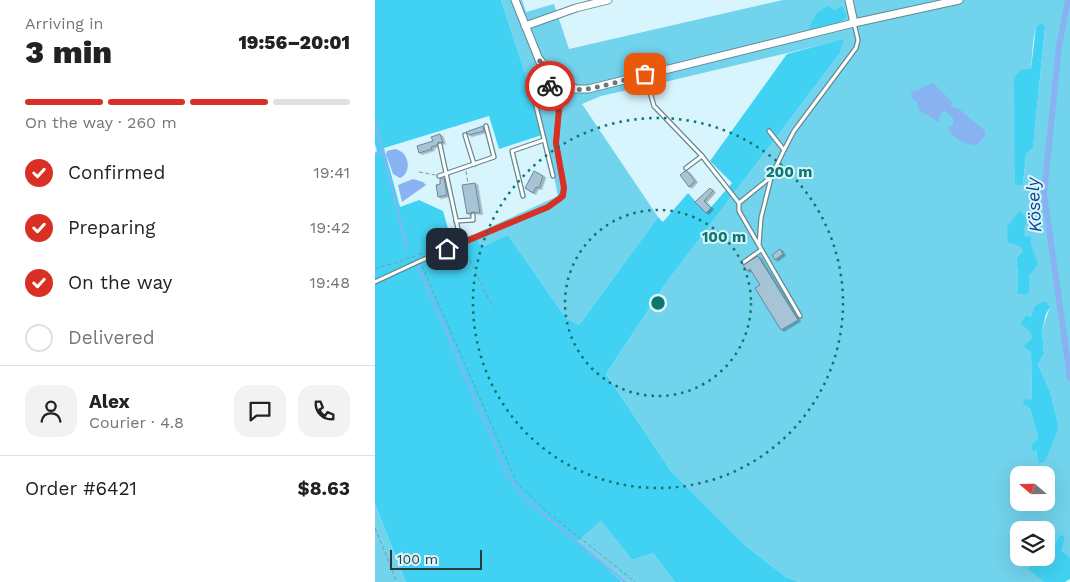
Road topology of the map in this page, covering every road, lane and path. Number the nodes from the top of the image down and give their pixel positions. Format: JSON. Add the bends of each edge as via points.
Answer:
{"nodes":[{"id":1,"x":515,"y":0,"type":"edge"},
{"id":2,"x":573,"y":0,"type":"edge"},
{"id":3,"x":608,"y":0,"type":"edge"},
{"id":4,"x":849,"y":0,"type":"edge"},
{"id":5,"x":959,"y":0,"type":"edge"},
{"id":6,"x":945,"y":2,"type":"edge"},
{"id":7,"x":576,"y":8,"type":"junction"},
{"id":8,"x":854,"y":23,"type":"junction"},
{"id":9,"x":525,"y":26,"type":"junction"},
{"id":10,"x":539,"y":59,"type":"junction"},
{"id":11,"x":545,"y":73,"type":"junction"},
{"id":12,"x":645,"y":74,"type":"junction"},
{"id":13,"x":580,"y":89,"type":"junction"},
{"id":14,"x":559,"y":109,"type":"junction"},
{"id":15,"x":486,"y":126,"type":"dead end"},
{"id":16,"x":769,"y":131,"type":"dead end"},
{"id":17,"x":465,"y":135,"type":"dead end"},
{"id":18,"x":544,"y":140,"type":"junction"},
{"id":19,"x":439,"y":145,"type":"dead end"},
{"id":20,"x":784,"y":150,"type":"junction"},
{"id":21,"x":702,"y":156,"type":"junction"},
{"id":22,"x":474,"y":164,"type":"junction"},
{"id":23,"x":465,"y":168,"type":"junction"},
{"id":24,"x":686,"y":168,"type":"dead end"},
{"id":25,"x":419,"y":172,"type":"dead end"},
{"id":26,"x":446,"y":174,"type":"junction"},
{"id":27,"x":439,"y":176,"type":"joint"},
{"id":28,"x":553,"y":176,"type":"dead end"},
{"id":29,"x":771,"y":177,"type":"junction"},
{"id":30,"x":468,"y":183,"type":"dead end"},
{"id":31,"x":523,"y":196,"type":"dead end"},
{"id":32,"x":739,"y":204,"type":"junction"},
{"id":33,"x":473,"y":214,"type":"dead end"},
{"id":34,"x":455,"y":221,"type":"junction"},
{"id":35,"x":457,"y":229,"type":"junction"},
{"id":36,"x":461,"y":243,"type":"junction"},
{"id":37,"x":759,"y":246,"type":"junction"},
{"id":38,"x":761,"y":250,"type":"junction"},
{"id":39,"x":420,"y":261,"type":"junction"},
{"id":40,"x":744,"y":262,"type":"dead end"},
{"id":41,"x":375,"y":269,"type":"edge"},
{"id":42,"x":375,"y":282,"type":"edge"},
{"id":43,"x":495,"y":307,"type":"dead end"},
{"id":44,"x":800,"y":316,"type":"dead end"},
{"id":45,"x":375,"y":528,"type":"edge"},
{"id":46,"x":397,"y":582,"type":"edge"},
{"id":47,"x":635,"y":582,"type":"edge"}],
"edges":[{"from":1,"to":9,"type":"street"},
{"from":2,"to":7,"type":"street"},
{"from":3,"to":7,"type":"street"},
{"from":4,"to":8,"type":"street"},
{"from":5,"to":6,"type":"street"},
{"from":6,"to":8,"type":"street"},
{"from":7,"to":9,"type":"street"},
{"from":8,"to":12,"type":"street"},
{"from":8,"to":20,"type":"lane","via":[[858,37],[856,48],[794,131]]},
{"from":9,"to":10,"type":"street"},
{"from":10,"to":11,"type":"street"},
{"from":10,"to":13,"type":"street","via":[[571,87]]},
{"from":11,"to":14,"type":"street"},
{"from":11,"to":18,"type":"lane","via":[[535,98]]},
{"from":12,"to":13,"type":"street"},
{"from":12,"to":21,"type":"lane","via":[[654,106]]},
{"from":13,"to":14,"type":"path","via":[[567,95]]},
{"from":14,"to":36,"type":"lane","via":[[556,143],[564,190],[560,199]]},
{"from":15,"to":22,"type":"lane","via":[[494,157]]},
{"from":16,"to":20,"type":"lane"},
{"from":17,"to":22,"type":"lane"},
{"from":18,"to":28,"type":"lane"},
{"from":18,"to":31,"type":"lane","via":[[512,151]]},
{"from":19,"to":26,"type":"lane"},
{"from":20,"to":29,"type":"lane"},
{"from":21,"to":24,"type":"lane"},
{"from":21,"to":32,"type":"lane"},
{"from":22,"to":23,"type":"lane"},
{"from":23,"to":26,"type":"lane"},
{"from":23,"to":30,"type":"path"},
{"from":25,"to":27,"type":"path"},
{"from":26,"to":27,"type":"lane"},
{"from":26,"to":34,"type":"lane"},
{"from":29,"to":32,"type":"lane"},
{"from":29,"to":37,"type":"lane","via":[[761,218]]},
{"from":32,"to":37,"type":"lane","via":[[739,211]]},
{"from":33,"to":34,"type":"lane","via":[[473,220]]},
{"from":34,"to":35,"type":"lane"},
{"from":35,"to":36,"type":"lane"},
{"from":35,"to":41,"type":"path","via":[[445,241],[414,257]]},
{"from":36,"to":39,"type":"lane"},
{"from":36,"to":43,"type":"path"},
{"from":37,"to":38,"type":"lane"},
{"from":38,"to":40,"type":"lane"},
{"from":38,"to":44,"type":"lane"},
{"from":39,"to":42,"type":"lane"},
{"from":39,"to":47,"type":"path","via":[[517,483],[545,510]]},
{"from":45,"to":46,"type":"path"}]}
